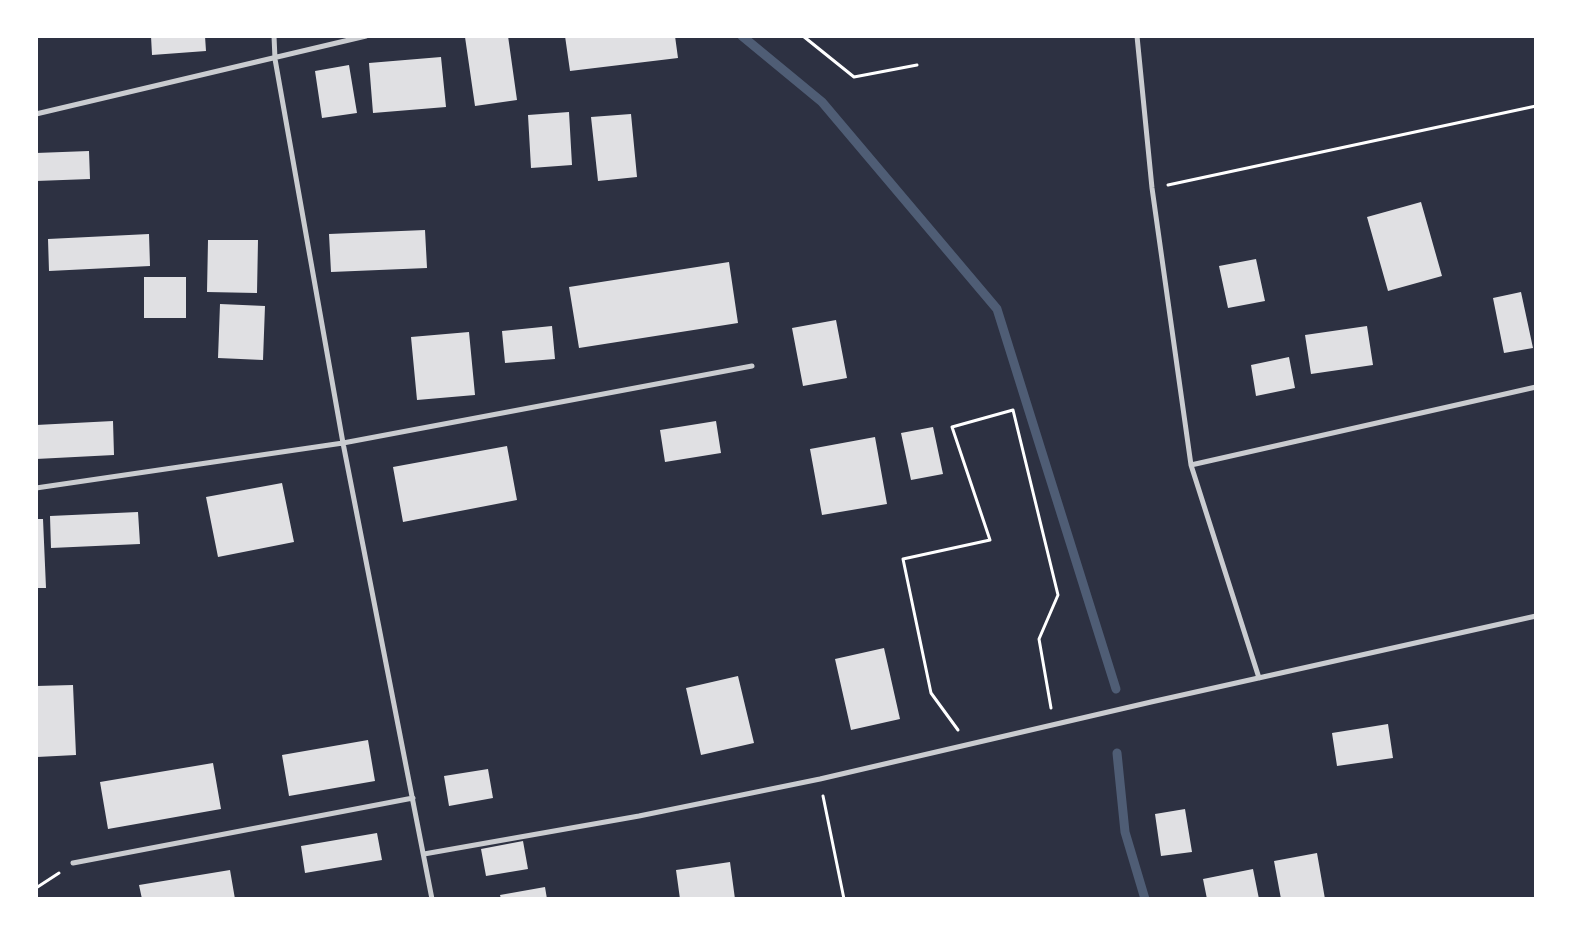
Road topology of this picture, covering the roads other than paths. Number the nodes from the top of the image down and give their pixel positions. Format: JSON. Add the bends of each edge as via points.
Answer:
{"nodes":[{"id":1,"x":274,"y":36,"type":"edge"},
{"id":2,"x":366,"y":36,"type":"edge"},
{"id":3,"x":1137,"y":36,"type":"edge"},
{"id":4,"x":275,"y":59,"type":"junction"},
{"id":5,"x":36,"y":114,"type":"edge"},
{"id":6,"x":752,"y":366,"type":"dead end"},
{"id":7,"x":1536,"y":387,"type":"edge"},
{"id":8,"x":343,"y":443,"type":"junction"},
{"id":9,"x":1191,"y":465,"type":"junction"},
{"id":10,"x":36,"y":488,"type":"edge"},
{"id":11,"x":1536,"y":616,"type":"edge"},
{"id":12,"x":1259,"y":678,"type":"junction"},
{"id":13,"x":412,"y":798,"type":"junction"},
{"id":14,"x":424,"y":854,"type":"junction"},
{"id":15,"x":73,"y":863,"type":"road end"},
{"id":16,"x":432,"y":899,"type":"edge"}],
"edges":[{"from":1,"to":4,"type":"street"},
{"from":2,"to":4,"type":"street"},
{"from":3,"to":9,"type":"street","via":[[1152,188]]},
{"from":4,"to":5,"type":"street"},
{"from":4,"to":8,"type":"street"},
{"from":6,"to":8,"type":"street"},
{"from":7,"to":9,"type":"street"},
{"from":8,"to":10,"type":"street"},
{"from":8,"to":13,"type":"street"},
{"from":9,"to":12,"type":"street"},
{"from":11,"to":12,"type":"street"},
{"from":12,"to":14,"type":"street","via":[[820,780]]},
{"from":13,"to":14,"type":"street"},
{"from":13,"to":15,"type":"street"},
{"from":14,"to":16,"type":"street"}]}
